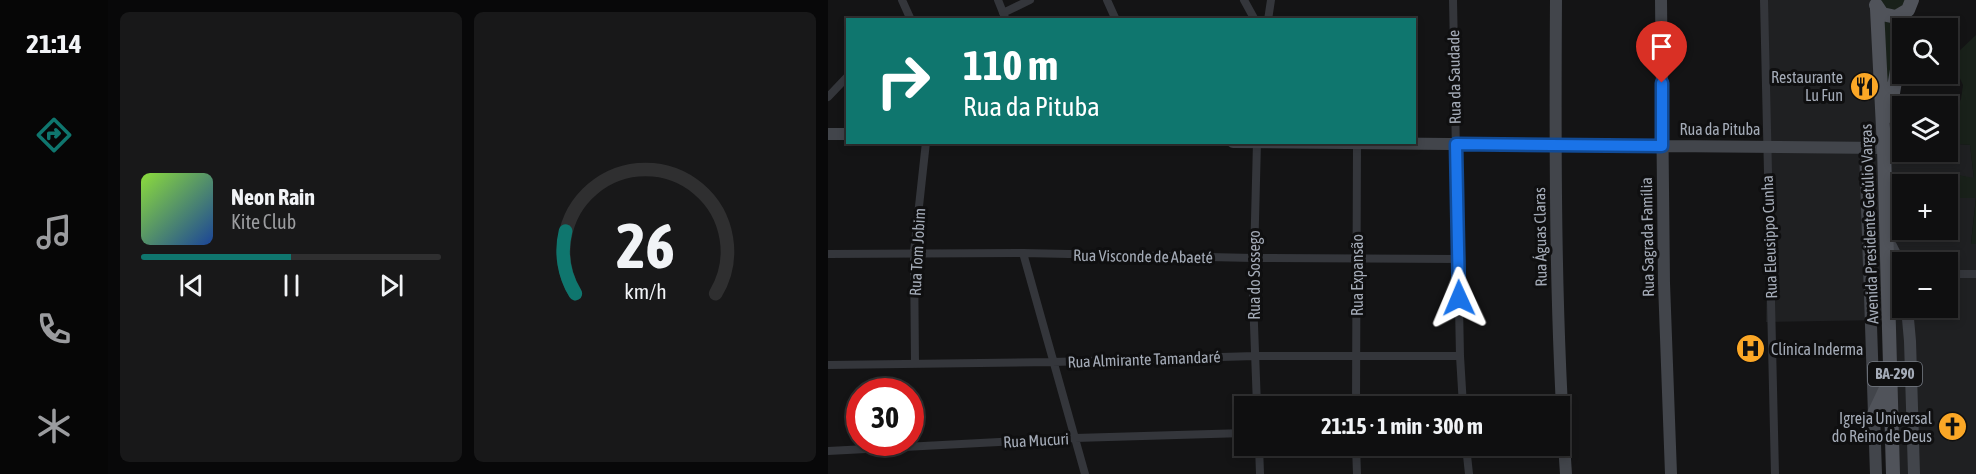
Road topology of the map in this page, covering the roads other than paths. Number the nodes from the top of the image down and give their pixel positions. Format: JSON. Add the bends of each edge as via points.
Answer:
{"nodes":[{"id":1,"x":902,"y":0,"type":"edge"},
{"id":2,"x":998,"y":0,"type":"edge"},
{"id":3,"x":1030,"y":0,"type":"edge"},
{"id":4,"x":1107,"y":0,"type":"edge"},
{"id":5,"x":1244,"y":0,"type":"edge"},
{"id":6,"x":1271,"y":0,"type":"edge"},
{"id":7,"x":1453,"y":0,"type":"edge"},
{"id":8,"x":1556,"y":0,"type":"edge"},
{"id":9,"x":1661,"y":0,"type":"edge"},
{"id":10,"x":1764,"y":0,"type":"edge"},
{"id":11,"x":1876,"y":4,"type":"edge"},
{"id":12,"x":1910,"y":5,"type":"edge"},
{"id":13,"x":909,"y":15,"type":"edge"},
{"id":14,"x":1005,"y":16,"type":"edge"},
{"id":15,"x":1115,"y":18,"type":"edge"},
{"id":16,"x":1254,"y":18,"type":"edge"},
{"id":17,"x":1268,"y":18,"type":"edge"},
{"id":18,"x":846,"y":78,"type":"edge"},
{"id":19,"x":1895,"y":84,"type":"edge"},
{"id":20,"x":828,"y":97,"type":"edge"},
{"id":21,"x":828,"y":134,"type":"edge"},
{"id":22,"x":846,"y":134,"type":"edge"},
{"id":23,"x":926,"y":144,"type":"edge"},
{"id":24,"x":1257,"y":144,"type":"edge"},
{"id":25,"x":1357,"y":144,"type":"edge"},
{"id":26,"x":1416,"y":144,"type":"edge"},
{"id":27,"x":1456,"y":144,"type":"junction"},
{"id":28,"x":1556,"y":146,"type":"junction"},
{"id":29,"x":1662,"y":146,"type":"junction"},
{"id":30,"x":1766,"y":146,"type":"junction"},
{"id":31,"x":1866,"y":147,"type":"junction"},
{"id":32,"x":1884,"y":148,"type":"junction"},
{"id":33,"x":1891,"y":246,"type":"junction"},
{"id":34,"x":914,"y":252,"type":"junction"},
{"id":35,"x":1894,"y":252,"type":"edge"},
{"id":36,"x":1023,"y":253,"type":"junction"},
{"id":37,"x":828,"y":254,"type":"edge"},
{"id":38,"x":1254,"y":258,"type":"junction"},
{"id":39,"x":1357,"y":259,"type":"junction"},
{"id":40,"x":1458,"y":259,"type":"junction"},
{"id":41,"x":1958,"y":274,"type":"edge"},
{"id":42,"x":1976,"y":274,"type":"edge"},
{"id":43,"x":1908,"y":318,"type":"edge"},
{"id":44,"x":1255,"y":356,"type":"junction"},
{"id":45,"x":1357,"y":356,"type":"junction"},
{"id":46,"x":1460,"y":356,"type":"junction"},
{"id":47,"x":1053,"y":362,"type":"junction"},
{"id":48,"x":915,"y":363,"type":"junction"},
{"id":49,"x":828,"y":365,"type":"edge"},
{"id":50,"x":1890,"y":379,"type":"junction"},
{"id":51,"x":1257,"y":396,"type":"edge"},
{"id":52,"x":1356,"y":396,"type":"edge"},
{"id":53,"x":1462,"y":396,"type":"edge"},
{"id":54,"x":1874,"y":414,"type":"junction"},
{"id":55,"x":1234,"y":433,"type":"edge"},
{"id":56,"x":1075,"y":438,"type":"junction"},
{"id":57,"x":828,"y":451,"type":"edge"},
{"id":58,"x":1259,"y":456,"type":"edge"},
{"id":59,"x":1356,"y":456,"type":"edge"},
{"id":60,"x":1467,"y":456,"type":"edge"},
{"id":61,"x":1469,"y":473,"type":"edge"},
{"id":62,"x":1085,"y":474,"type":"edge"},
{"id":63,"x":1260,"y":474,"type":"edge"},
{"id":64,"x":1357,"y":474,"type":"edge"},
{"id":65,"x":1458,"y":474,"type":"edge"},
{"id":66,"x":1566,"y":474,"type":"edge"},
{"id":67,"x":1671,"y":474,"type":"edge"},
{"id":68,"x":1775,"y":474,"type":"edge"},
{"id":69,"x":1876,"y":474,"type":"edge"},
{"id":70,"x":1895,"y":474,"type":"edge"},
{"id":71,"x":1914,"y":474,"type":"edge"}],
"edges":[{"from":1,"to":13,"type":"street"},
{"from":2,"to":14,"type":"street"},
{"from":3,"to":14,"type":"street"},
{"from":4,"to":15,"type":"street"},
{"from":5,"to":16,"type":"street"},
{"from":6,"to":17,"type":"street"},
{"from":7,"to":27,"type":"street","name":"Rua da Saudade"},
{"from":8,"to":28,"type":"street","name":"Rua Águas Claras"},
{"from":9,"to":29,"type":"street","name":"Rua Sagrada Família"},
{"from":10,"to":30,"type":"street","name":"Rua Eleusippo Cunha"},
{"from":11,"to":12,"type":"main road","via":[[1882,14],[1896,17]]},
{"from":11,"to":32,"type":"main road","name":"Avenida Presidente Getúlio Vargas","number":"BA-290"},
{"from":18,"to":20,"type":"street"},
{"from":19,"to":33,"type":"main road","name":"Avenida Presidente Getúlio Vargas","number":"BA-290","via":[[1889,118]]},
{"from":21,"to":22,"type":"street"},
{"from":23,"to":34,"type":"street","name":"Rua Tom Jobim"},
{"from":24,"to":38,"type":"street","name":"Rua do Sossego"},
{"from":25,"to":39,"type":"street","name":"Rua Expansão"},
{"from":26,"to":27,"type":"street","name":"Rua da Pituba"},
{"from":27,"to":28,"type":"street","name":"Rua da Pituba"},
{"from":27,"to":40,"type":"street","name":"Rua da Saudade"},
{"from":28,"to":29,"type":"street","name":"Rua da Pituba"},
{"from":28,"to":66,"type":"street","name":"Rua Águas Claras","via":[[1557,331]]},
{"from":29,"to":30,"type":"street","name":"Rua da Pituba"},
{"from":29,"to":67,"type":"street","name":"Rua Sagrada Família"},
{"from":30,"to":31,"type":"street","name":"Rua da Pituba"},
{"from":30,"to":68,"type":"street","name":"Rua Eleusippo Cunha"},
{"from":31,"to":32,"type":"street","name":"Rua da Pituba"},
{"from":31,"to":54,"type":"street","name":"Avenida Presidente Getúlio Vargas"},
{"from":32,"to":50,"type":"main road","name":"Avenida Presidente Getúlio Vargas","number":"BA-290"},
{"from":33,"to":35,"type":"street","name":"Avenida Presidente Getúlio Vargas"},
{"from":33,"to":70,"type":"main road","name":"Avenida Presidente Getúlio Vargas","number":"BA-290"},
{"from":34,"to":36,"type":"street","name":"Rua Visconde de Abaeté"},
{"from":34,"to":37,"type":"street","name":"Rua Visconde de Abaeté"},
{"from":34,"to":48,"type":"street","name":"Rua Tom Jobim"},
{"from":36,"to":38,"type":"street","name":"Rua Visconde de Abaeté"},
{"from":36,"to":47,"type":"street"},
{"from":38,"to":39,"type":"street","name":"Rua Visconde de Abaeté"},
{"from":38,"to":44,"type":"street","name":"Rua do Sossego"},
{"from":39,"to":40,"type":"street","name":"Rua Visconde de Abaeté"},
{"from":39,"to":45,"type":"street","name":"Rua Expansão"},
{"from":40,"to":46,"type":"street","name":"Rua da Saudade"},
{"from":41,"to":42,"type":"street"},
{"from":43,"to":71,"type":"street"},
{"from":44,"to":45,"type":"street","name":"Rua Almirante Tamandaré"},
{"from":44,"to":47,"type":"street","name":"Rua Almirante Tamandaré"},
{"from":44,"to":51,"type":"street","name":"Rua do Sossego"},
{"from":45,"to":46,"type":"street","name":"Rua Almirante Tamandaré"},
{"from":45,"to":52,"type":"street","name":"Rua Expansão"},
{"from":46,"to":53,"type":"street","name":"Rua da Saudade"},
{"from":47,"to":48,"type":"street","name":"Rua Almirante Tamandaré"},
{"from":47,"to":56,"type":"street"},
{"from":48,"to":49,"type":"street","name":"Rua Almirante Tamandaré"},
{"from":50,"to":54,"type":"main road"},
{"from":50,"to":70,"type":"main road","name":"Avenida Presidente Getúlio Vargas","number":"BA-290"},
{"from":54,"to":69,"type":"street","name":"Avenida Presidente Getúlio Vargas"},
{"from":55,"to":56,"type":"street","name":"Rua Mucuri"},
{"from":56,"to":57,"type":"street","name":"Rua Mucuri"},
{"from":56,"to":62,"type":"street"},
{"from":58,"to":63,"type":"street"},
{"from":59,"to":64,"type":"street"},
{"from":60,"to":61,"type":"street"},
{"from":61,"to":65,"type":"street"}]}
